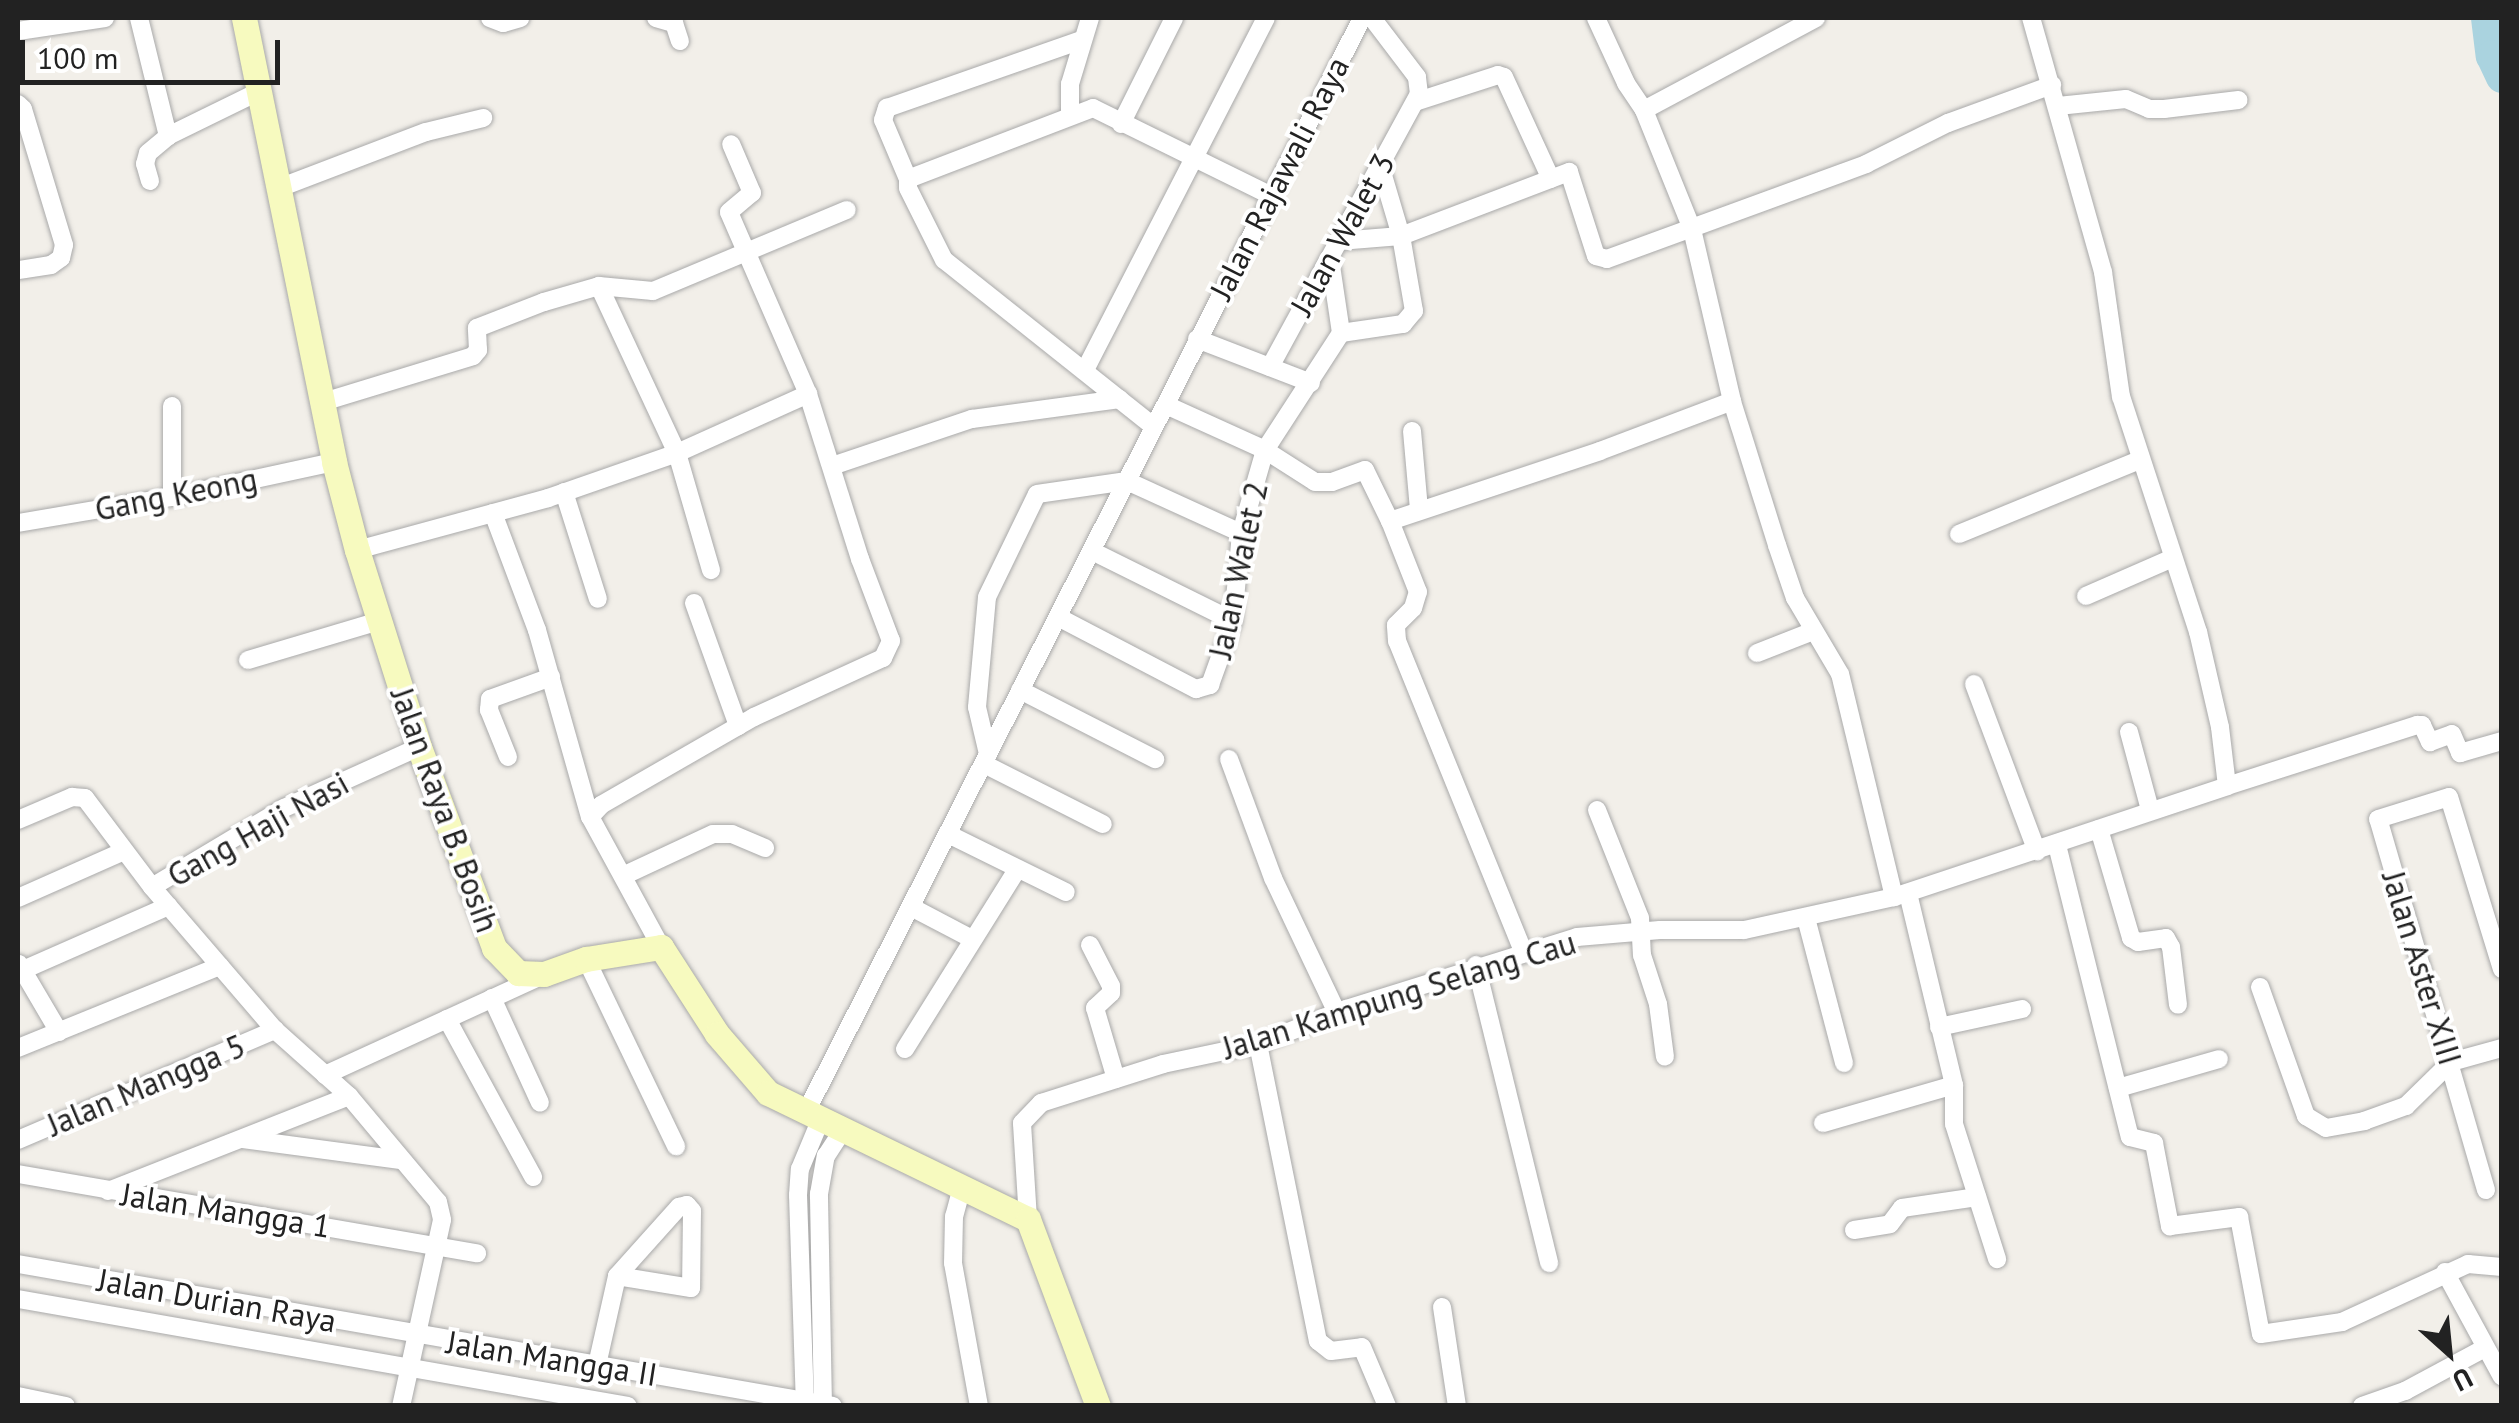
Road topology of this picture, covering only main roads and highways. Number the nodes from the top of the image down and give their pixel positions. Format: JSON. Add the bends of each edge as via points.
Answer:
{"nodes":[{"id":1,"x":244,"y":18,"type":"edge"},
{"id":2,"x":1098,"y":1406,"type":"edge"}],
"edges":[{"from":1,"to":2,"type":"main road","name":"Jalan Raya B. Bosih","via":[[357,550],[484,929],[518,973],[544,974],[586,959],[661,947],[768,1094],[1028,1219]]}]}
